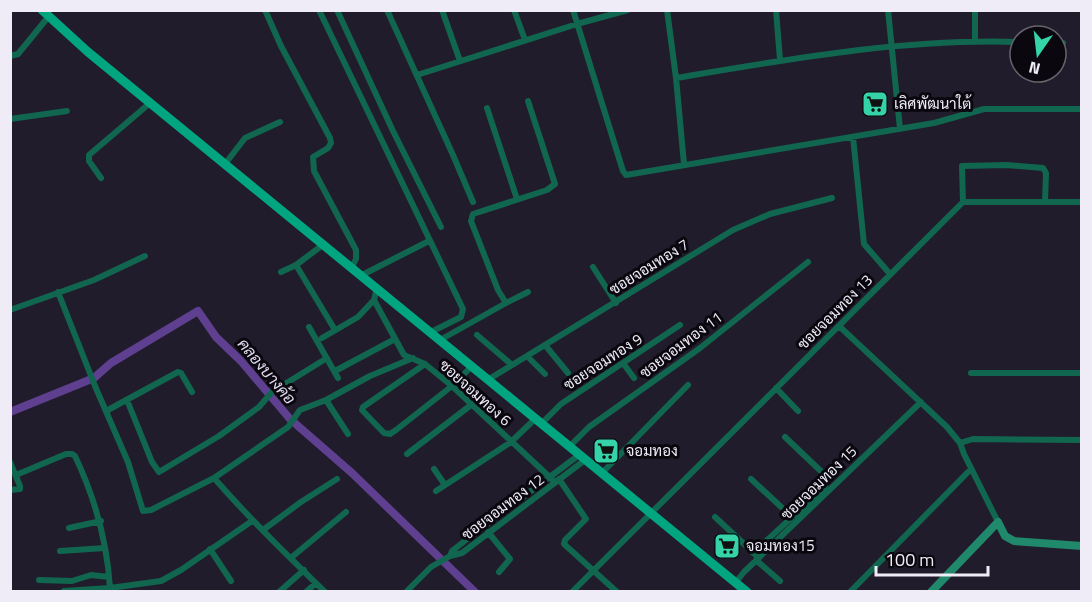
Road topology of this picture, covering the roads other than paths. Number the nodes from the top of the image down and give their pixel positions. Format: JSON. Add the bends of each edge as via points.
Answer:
{"nodes":[{"id":1,"x":265,"y":10,"type":"edge"},
{"id":2,"x":319,"y":10,"type":"edge"},
{"id":3,"x":337,"y":10,"type":"edge"},
{"id":4,"x":387,"y":10,"type":"edge"},
{"id":5,"x":442,"y":10,"type":"edge"},
{"id":6,"x":514,"y":10,"type":"edge"},
{"id":7,"x":573,"y":10,"type":"edge"},
{"id":8,"x":628,"y":10,"type":"edge"},
{"id":9,"x":667,"y":10,"type":"edge"},
{"id":10,"x":776,"y":10,"type":"edge"},
{"id":11,"x":888,"y":10,"type":"edge"},
{"id":12,"x":975,"y":10,"type":"edge"},
{"id":13,"x":45,"y":14,"type":"edge"},
{"id":14,"x":577,"y":24,"type":"junction"},
{"id":15,"x":525,"y":40,"type":"junction"},
{"id":16,"x":975,"y":40,"type":"junction"},
{"id":17,"x":1008,"y":41,"type":"edge"},
{"id":18,"x":892,"y":47,"type":"junction"},
{"id":19,"x":10,"y":56,"type":"edge"},
{"id":20,"x":780,"y":60,"type":"junction"},
{"id":21,"x":460,"y":61,"type":"junction"},
{"id":22,"x":417,"y":75,"type":"junction"},
{"id":23,"x":676,"y":78,"type":"junction"},
{"id":24,"x":528,"y":101,"type":"dead end"},
{"id":25,"x":150,"y":103,"type":"junction"},
{"id":26,"x":486,"y":108,"type":"dead end"},
{"id":27,"x":1082,"y":110,"type":"edge"},
{"id":28,"x":67,"y":111,"type":"dead end"},
{"id":29,"x":10,"y":119,"type":"edge"},
{"id":30,"x":280,"y":122,"type":"dead end"},
{"id":31,"x":900,"y":129,"type":"junction"},
{"id":32,"x":393,"y":131,"type":"junction"},
{"id":33,"x":853,"y":137,"type":"junction"},
{"id":34,"x":380,"y":138,"type":"junction"},
{"id":35,"x":225,"y":164,"type":"junction"},
{"id":36,"x":684,"y":164,"type":"junction"},
{"id":37,"x":101,"y":178,"type":"dead end"},
{"id":38,"x":832,"y":198,"type":"dead end"},
{"id":39,"x":517,"y":199,"type":"junction"},
{"id":40,"x":472,"y":202,"type":"dead end"},
{"id":41,"x":963,"y":202,"type":"junction"},
{"id":42,"x":1046,"y":202,"type":"junction"},
{"id":43,"x":1082,"y":202,"type":"edge"},
{"id":44,"x":441,"y":227,"type":"dead end"},
{"id":45,"x":429,"y":241,"type":"junction"},
{"id":46,"x":324,"y":244,"type":"junction"},
{"id":47,"x":146,"y":256,"type":"dead end"},
{"id":48,"x":808,"y":262,"type":"dead end"},
{"id":49,"x":296,"y":265,"type":"junction"},
{"id":50,"x":352,"y":267,"type":"junction"},
{"id":51,"x":593,"y":267,"type":"dead end"},
{"id":52,"x":281,"y":272,"type":"dead end"},
{"id":53,"x":890,"y":274,"type":"junction"},
{"id":54,"x":362,"y":275,"type":"junction"},
{"id":55,"x":377,"y":288,"type":"junction"},
{"id":56,"x":58,"y":292,"type":"junction"},
{"id":57,"x":528,"y":292,"type":"dead end"},
{"id":58,"x":374,"y":300,"type":"junction"},
{"id":59,"x":506,"y":303,"type":"junction"},
{"id":60,"x":616,"y":303,"type":"junction"},
{"id":61,"x":10,"y":310,"type":"edge"},
{"id":62,"x":680,"y":325,"type":"dead end"},
{"id":63,"x":839,"y":326,"type":"junction"},
{"id":64,"x":309,"y":327,"type":"dead end"},
{"id":65,"x":335,"y":330,"type":"junction"},
{"id":66,"x":430,"y":332,"type":"junction"},
{"id":67,"x":477,"y":335,"type":"dead end"},
{"id":68,"x":322,"y":338,"type":"dead end"},
{"id":69,"x":395,"y":339,"type":"junction"},
{"id":70,"x":440,"y":339,"type":"junction"},
{"id":71,"x":545,"y":345,"type":"junction"},
{"id":72,"x":527,"y":356,"type":"junction"},
{"id":73,"x":327,"y":358,"type":"junction"},
{"id":74,"x":413,"y":358,"type":"junction"},
{"id":75,"x":623,"y":363,"type":"junction"},
{"id":76,"x":425,"y":364,"type":"junction"},
{"id":77,"x":512,"y":365,"type":"junction"},
{"id":78,"x":472,"y":366,"type":"junction"},
{"id":79,"x":568,"y":373,"type":"dead end"},
{"id":80,"x":971,"y":373,"type":"dead end"},
{"id":81,"x":1082,"y":373,"type":"edge"},
{"id":82,"x":545,"y":374,"type":"dead end"},
{"id":83,"x":634,"y":378,"type":"dead end"},
{"id":84,"x":489,"y":379,"type":"junction"},
{"id":85,"x":688,"y":385,"type":"dead end"},
{"id":86,"x":452,"y":386,"type":"junction"},
{"id":87,"x":776,"y":388,"type":"junction"},
{"id":88,"x":192,"y":392,"type":"dead end"},
{"id":89,"x":127,"y":400,"type":"junction"},
{"id":90,"x":326,"y":400,"type":"junction"},
{"id":91,"x":921,"y":402,"type":"junction"},
{"id":92,"x":471,"y":405,"type":"junction"},
{"id":93,"x":106,"y":411,"type":"junction"},
{"id":94,"x":798,"y":411,"type":"dead end"},
{"id":95,"x":539,"y":421,"type":"junction"},
{"id":96,"x":348,"y":434,"type":"dead end"},
{"id":97,"x":785,"y":437,"type":"dead end"},
{"id":98,"x":1082,"y":440,"type":"edge"},
{"id":99,"x":511,"y":442,"type":"junction"},
{"id":100,"x":960,"y":443,"type":"junction"},
{"id":101,"x":569,"y":447,"type":"junction"},
{"id":102,"x":407,"y":454,"type":"dead end"},
{"id":103,"x":582,"y":458,"type":"junction"},
{"id":104,"x":10,"y":462,"type":"edge"},
{"id":105,"x":434,"y":469,"type":"dead end"},
{"id":106,"x":971,"y":469,"type":"junction"},
{"id":107,"x":601,"y":474,"type":"junction"},
{"id":108,"x":16,"y":475,"type":"junction"},
{"id":109,"x":214,"y":478,"type":"junction"},
{"id":110,"x":337,"y":479,"type":"dead end"},
{"id":111,"x":751,"y":479,"type":"dead end"},
{"id":112,"x":555,"y":480,"type":"junction"},
{"id":113,"x":445,"y":485,"type":"junction"},
{"id":114,"x":10,"y":490,"type":"edge"},
{"id":115,"x":436,"y":491,"type":"dead end"},
{"id":116,"x":346,"y":512,"type":"dead end"},
{"id":117,"x":651,"y":513,"type":"junction"},
{"id":118,"x":715,"y":517,"type":"dead end"},
{"id":119,"x":792,"y":517,"type":"junction"},
{"id":120,"x":101,"y":521,"type":"junction"},
{"id":121,"x":252,"y":521,"type":"junction"},
{"id":122,"x":998,"y":522,"type":"junction"},
{"id":123,"x":69,"y":528,"type":"dead end"},
{"id":124,"x":263,"y":530,"type":"junction"},
{"id":125,"x":488,"y":532,"type":"junction"},
{"id":126,"x":1082,"y":546,"type":"edge"},
{"id":127,"x":105,"y":548,"type":"junction"},
{"id":128,"x":210,"y":549,"type":"junction"},
{"id":129,"x":60,"y":552,"type":"dead end"},
{"id":130,"x":753,"y":553,"type":"junction"},
{"id":131,"x":292,"y":557,"type":"junction"},
{"id":132,"x":447,"y":558,"type":"junction"},
{"id":133,"x":757,"y":559,"type":"junction"},
{"id":134,"x":304,"y":570,"type":"junction"},
{"id":135,"x":593,"y":570,"type":"junction"},
{"id":136,"x":499,"y":572,"type":"dead end"},
{"id":137,"x":39,"y":580,"type":"dead end"},
{"id":138,"x":780,"y":581,"type":"dead end"},
{"id":139,"x":231,"y":582,"type":"dead end"},
{"id":140,"x":736,"y":582,"type":"junction"},
{"id":141,"x":109,"y":583,"type":"junction"},
{"id":142,"x":316,"y":583,"type":"junction"},
{"id":143,"x":153,"y":584,"type":"junction"},
{"id":144,"x":64,"y":591,"type":"edge"},
{"id":145,"x":153,"y":591,"type":"edge"},
{"id":146,"x":279,"y":591,"type":"edge"},
{"id":147,"x":306,"y":591,"type":"edge"},
{"id":148,"x":325,"y":591,"type":"edge"},
{"id":149,"x":406,"y":591,"type":"edge"},
{"id":150,"x":572,"y":591,"type":"edge"},
{"id":151,"x":617,"y":591,"type":"edge"},
{"id":152,"x":747,"y":591,"type":"edge"},
{"id":153,"x":850,"y":591,"type":"edge"},
{"id":154,"x":931,"y":591,"type":"edge"}],
"edges":[{"from":1,"to":50,"type":"street","via":[[330,138],[328,148],[313,157],[312,164],[356,250]]},
{"from":2,"to":34,"type":"street"},
{"from":3,"to":32,"type":"street"},
{"from":4,"to":22,"type":"street"},
{"from":5,"to":21,"type":"street"},
{"from":6,"to":15,"type":"street"},
{"from":7,"to":14,"type":"street"},
{"from":8,"to":14,"type":"street"},
{"from":9,"to":23,"type":"street"},
{"from":10,"to":20,"type":"street"},
{"from":11,"to":18,"type":"street"},
{"from":12,"to":16,"type":"street"},
{"from":13,"to":19,"type":"street","via":[[18,54]]},
{"from":13,"to":25,"type":"main road"},
{"from":14,"to":15,"type":"street"},
{"from":14,"to":36,"type":"street","via":[[624,173]]},
{"from":15,"to":21,"type":"street"},
{"from":16,"to":17,"type":"street"},
{"from":16,"to":18,"type":"street"},
{"from":18,"to":20,"type":"street"},
{"from":18,"to":31,"type":"street"},
{"from":20,"to":23,"type":"street"},
{"from":21,"to":22,"type":"street"},
{"from":22,"to":40,"type":"street"},
{"from":23,"to":36,"type":"street"},
{"from":24,"to":39,"type":"street","via":[[555,184]]},
{"from":25,"to":35,"type":"main road"},
{"from":25,"to":37,"type":"street","via":[[90,155],[89,161]]},
{"from":26,"to":39,"type":"street"},
{"from":27,"to":31,"type":"street","via":[[984,109]]},
{"from":28,"to":29,"type":"street"},
{"from":30,"to":35,"type":"street","via":[[245,138]]},
{"from":31,"to":33,"type":"street"},
{"from":32,"to":34,"type":"street"},
{"from":32,"to":44,"type":"street"},
{"from":33,"to":36,"type":"street"},
{"from":33,"to":53,"type":"street","name":"ซอยจอมทอง 13","via":[[864,244]]},
{"from":34,"to":45,"type":"street"},
{"from":35,"to":46,"type":"main road"},
{"from":38,"to":60,"type":"street","name":"ซอยจอมทอง 7","via":[[771,214],[733,230]]},
{"from":39,"to":59,"type":"street","via":[[478,212],[471,219]]},
{"from":41,"to":42,"type":"street"},
{"from":41,"to":42,"type":"street","via":[[961,167],[1006,165],[1043,168]]},
{"from":41,"to":53,"type":"street"},
{"from":42,"to":43,"type":"street"},
{"from":45,"to":54,"type":"street"},
{"from":45,"to":66,"type":"street","via":[[464,309],[461,317]]},
{"from":46,"to":49,"type":"street"},
{"from":46,"to":50,"type":"main road"},
{"from":47,"to":56,"type":"street"},
{"from":48,"to":101,"type":"street","name":"ซอยจอมทอง 11","via":[[700,348],[589,427]]},
{"from":49,"to":52,"type":"street"},
{"from":49,"to":65,"type":"street"},
{"from":50,"to":54,"type":"main road"},
{"from":51,"to":60,"type":"street"},
{"from":53,"to":63,"type":"street","name":"ซอยจอมทอง 13"},
{"from":54,"to":55,"type":"main road"},
{"from":55,"to":58,"type":"street"},
{"from":55,"to":66,"type":"main road"},
{"from":56,"to":61,"type":"street"},
{"from":56,"to":93,"type":"street"},
{"from":57,"to":59,"type":"street"},
{"from":58,"to":65,"type":"street","via":[[358,317]]},
{"from":58,"to":69,"type":"street","name":"ซอยจอมทอง 6"},
{"from":59,"to":70,"type":"street"},
{"from":60,"to":71,"type":"street","name":"ซอยจอมทอง 7"},
{"from":62,"to":75,"type":"street","name":"ซอยจอมทอง 9"},
{"from":63,"to":87,"type":"street","name":"ซอยจอมทอง 13"},
{"from":63,"to":91,"type":"street"},
{"from":64,"to":73,"type":"street"},
{"from":65,"to":68,"type":"street"},
{"from":66,"to":70,"type":"main road"},
{"from":67,"to":77,"type":"street"},
{"from":69,"to":73,"type":"street","via":[[336,374]]},
{"from":69,"to":74,"type":"street","name":"ซอยจอมทอง 6","via":[[404,355]]},
{"from":70,"to":78,"type":"main road"},
{"from":71,"to":72,"type":"street","name":"ซอยจอมทอง 7"},
{"from":71,"to":79,"type":"street"},
{"from":72,"to":77,"type":"street","name":"ซอยจอมทอง 7"},
{"from":72,"to":82,"type":"street"},
{"from":73,"to":89,"type":"street","via":[[269,394],[259,407],[219,436],[159,472]]},
{"from":74,"to":76,"type":"street","name":"ซอยจอมทอง 6"},
{"from":74,"to":90,"type":"street"},
{"from":75,"to":83,"type":"street"},
{"from":75,"to":95,"type":"street","name":"ซอยจอมทอง 9"},
{"from":76,"to":86,"type":"street","name":"ซอยจอมทอง 6"},
{"from":76,"to":86,"type":"street","via":[[362,410],[384,433],[390,435]]},
{"from":77,"to":84,"type":"street","name":"ซอยจอมทอง 7"},
{"from":78,"to":84,"type":"main road"},
{"from":78,"to":86,"type":"street"},
{"from":80,"to":81,"type":"street"},
{"from":84,"to":95,"type":"main road"},
{"from":85,"to":107,"type":"street"},
{"from":86,"to":92,"type":"street","name":"ซอยจอมทอง 6"},
{"from":87,"to":94,"type":"street"},
{"from":87,"to":117,"type":"street","name":"ซอยจอมทอง 13"},
{"from":88,"to":89,"type":"street","via":[[178,372]]},
{"from":89,"to":93,"type":"street"},
{"from":90,"to":96,"type":"street"},
{"from":90,"to":109,"type":"street","via":[[300,410],[288,427]]},
{"from":91,"to":100,"type":"street"},
{"from":91,"to":133,"type":"street","name":"ซอยจอมทอง 15"},
{"from":92,"to":99,"type":"street","name":"ซอยจอมทอง 6"},
{"from":92,"to":102,"type":"street"},
{"from":93,"to":109,"type":"street","via":[[143,511]]},
{"from":95,"to":99,"type":"street","name":"ซอยจอมทอง 9"},
{"from":95,"to":101,"type":"main road"},
{"from":97,"to":119,"type":"street","via":[[827,479],[825,487]]},
{"from":98,"to":100,"type":"street","via":[[992,438]]},
{"from":99,"to":112,"type":"street","name":"ซอยจอมทอง 6"},
{"from":99,"to":113,"type":"street","name":"ซอยจอมทอง 9"},
{"from":100,"to":106,"type":"street"},
{"from":101,"to":103,"type":"main road"},
{"from":103,"to":107,"type":"main road"},
{"from":103,"to":112,"type":"street","name":"ซอยจอมทอง 12"},
{"from":104,"to":108,"type":"street"},
{"from":105,"to":113,"type":"street"},
{"from":106,"to":122,"type":"street"},
{"from":106,"to":153,"type":"street"},
{"from":107,"to":117,"type":"main road"},
{"from":108,"to":114,"type":"street","via":[[20,489]]},
{"from":108,"to":120,"type":"street","via":[[72,454]]},
{"from":109,"to":121,"type":"street"},
{"from":110,"to":124,"type":"street"},
{"from":111,"to":119,"type":"street"},
{"from":112,"to":125,"type":"street","name":"ซอยจอมทอง 12"},
{"from":112,"to":132,"type":"street","via":[[471,536]]},
{"from":112,"to":135,"type":"street","name":"ซอยจอมทอง 6","via":[[586,519],[564,544]]},
{"from":113,"to":115,"type":"street","name":"ซอยจอมทอง 9"},
{"from":116,"to":131,"type":"street"},
{"from":117,"to":135,"type":"street","name":"ซอยจอมทอง 13"},
{"from":117,"to":140,"type":"main road"},
{"from":118,"to":130,"type":"street"},
{"from":119,"to":130,"type":"street"},
{"from":120,"to":123,"type":"street"},
{"from":120,"to":127,"type":"street"},
{"from":121,"to":124,"type":"street"},
{"from":121,"to":128,"type":"street"},
{"from":122,"to":126,"type":"street","via":[[1005,536],[1014,541]]},
{"from":122,"to":154,"type":"street"},
{"from":124,"to":131,"type":"street"},
{"from":125,"to":132,"type":"street","name":"ซอยจอมทอง 12","via":[[462,553]]},
{"from":125,"to":136,"type":"street","via":[[510,559]]},
{"from":127,"to":129,"type":"street"},
{"from":127,"to":141,"type":"street"},
{"from":128,"to":139,"type":"street"},
{"from":128,"to":143,"type":"street"},
{"from":130,"to":133,"type":"street"},
{"from":131,"to":134,"type":"street"},
{"from":132,"to":149,"type":"street","name":"ซอยจอมทอง 12","via":[[431,567]]},
{"from":133,"to":138,"type":"street"},
{"from":133,"to":140,"type":"street","name":"ซอยจอมทอง 15"},
{"from":134,"to":142,"type":"street"},
{"from":134,"to":146,"type":"street"},
{"from":135,"to":150,"type":"street","name":"ซอยจอมทอง 13"},
{"from":135,"to":151,"type":"street"},
{"from":137,"to":141,"type":"street","via":[[72,581],[92,575]]},
{"from":140,"to":152,"type":"main road"},
{"from":141,"to":143,"type":"street"},
{"from":141,"to":144,"type":"street"},
{"from":142,"to":147,"type":"street"},
{"from":142,"to":148,"type":"street"},
{"from":143,"to":145,"type":"street"}]}
